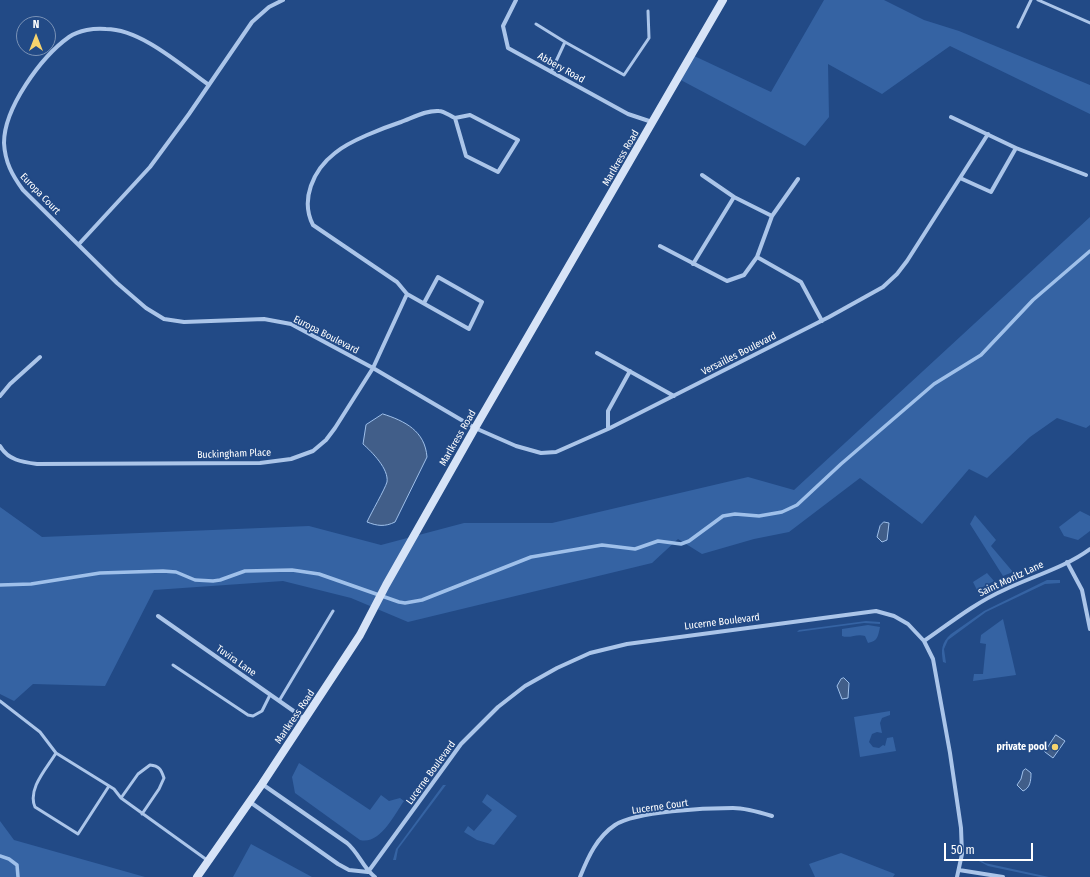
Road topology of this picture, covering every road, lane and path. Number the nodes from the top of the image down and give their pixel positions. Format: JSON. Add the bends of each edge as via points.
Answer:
{"nodes":[{"id":1,"x":283,"y":0,"type":"edge"},
{"id":2,"x":516,"y":0,"type":"edge"},
{"id":3,"x":723,"y":0,"type":"edge"},
{"id":4,"x":1031,"y":0,"type":"edge"},
{"id":5,"x":1038,"y":0,"type":"edge"},
{"id":6,"x":648,"y":11,"type":"dead end"},
{"id":7,"x":536,"y":24,"type":"dead end"},
{"id":8,"x":1090,"y":24,"type":"edge"},
{"id":9,"x":1018,"y":27,"type":"dead end"},
{"id":10,"x":565,"y":42,"type":"junction"},
{"id":11,"x":551,"y":72,"type":"junction"},
{"id":12,"x":209,"y":85,"type":"junction"},
{"id":13,"x":951,"y":116,"type":"dead end"},
{"id":14,"x":455,"y":118,"type":"junction"},
{"id":15,"x":652,"y":122,"type":"junction"},
{"id":16,"x":988,"y":134,"type":"junction"},
{"id":17,"x":1016,"y":148,"type":"junction"},
{"id":18,"x":702,"y":175,"type":"dead end"},
{"id":19,"x":1086,"y":175,"type":"dead end"},
{"id":20,"x":960,"y":178,"type":"junction"},
{"id":21,"x":798,"y":179,"type":"dead end"},
{"id":22,"x":734,"y":197,"type":"junction"},
{"id":23,"x":772,"y":216,"type":"junction"},
{"id":24,"x":79,"y":244,"type":"junction"},
{"id":25,"x":660,"y":246,"type":"dead end"},
{"id":26,"x":757,"y":257,"type":"junction"},
{"id":27,"x":693,"y":264,"type":"junction"},
{"id":28,"x":117,"y":283,"type":"joint"},
{"id":29,"x":407,"y":294,"type":"junction"},
{"id":30,"x":424,"y":303,"type":"junction"},
{"id":31,"x":822,"y":321,"type":"junction"},
{"id":32,"x":597,"y":353,"type":"dead end"},
{"id":33,"x":40,"y":357,"type":"dead end"},
{"id":34,"x":373,"y":368,"type":"junction"},
{"id":35,"x":630,"y":371,"type":"junction"},
{"id":36,"x":0,"y":396,"type":"edge"},
{"id":37,"x":674,"y":396,"type":"junction"},
{"id":38,"x":475,"y":428,"type":"junction"},
{"id":39,"x":608,"y":429,"type":"junction"},
{"id":40,"x":0,"y":446,"type":"edge"},
{"id":41,"x":1090,"y":549,"type":"edge"},
{"id":42,"x":1068,"y":562,"type":"junction"},
{"id":43,"x":333,"y":611,"type":"dead end"},
{"id":44,"x":158,"y":616,"type":"dead end"},
{"id":45,"x":1090,"y":629,"type":"edge"},
{"id":46,"x":924,"y":641,"type":"junction"},
{"id":47,"x":173,"y":665,"type":"dead end"},
{"id":48,"x":270,"y":695,"type":"junction"},
{"id":49,"x":0,"y":700,"type":"edge"},
{"id":50,"x":279,"y":701,"type":"junction"},
{"id":51,"x":305,"y":719,"type":"junction"},
{"id":52,"x":56,"y":753,"type":"junction"},
{"id":53,"x":262,"y":784,"type":"junction"},
{"id":54,"x":109,"y":786,"type":"junction"},
{"id":55,"x":121,"y":798,"type":"junction"},
{"id":56,"x":250,"y":802,"type":"junction"},
{"id":57,"x":142,"y":814,"type":"junction"},
{"id":58,"x":772,"y":816,"type":"dead end"},
{"id":59,"x":208,"y":862,"type":"junction"},
{"id":60,"x":959,"y":870,"type":"junction"},
{"id":61,"x":368,"y":872,"type":"junction"},
{"id":62,"x":197,"y":877,"type":"edge"},
{"id":63,"x":375,"y":877,"type":"edge"},
{"id":64,"x":580,"y":877,"type":"edge"},
{"id":65,"x":957,"y":877,"type":"edge"},
{"id":66,"x":1003,"y":877,"type":"edge"}],
"edges":[{"from":1,"to":12,"type":"street","via":[[269,7],[252,22]]},
{"from":2,"to":11,"type":"street","name":"Abbery Road","via":[[503,26],[508,48]]},
{"from":3,"to":15,"type":"street","name":"Marlkress Road"},
{"from":4,"to":9,"type":"lane"},
{"from":5,"to":8,"type":"lane"},
{"from":6,"to":10,"type":"lane","via":[[649,38],[624,75]]},
{"from":7,"to":10,"type":"lane"},
{"from":10,"to":11,"type":"lane"},
{"from":11,"to":15,"type":"street","name":"Abbery Road","via":[[628,114]]},
{"from":12,"to":24,"type":"street","via":[[150,167]]},
{"from":12,"to":24,"type":"street","name":"Europa Court","via":[[148,43],[125,32],[108,28],[85,30],[69,36],[47,57],[12,108],[5,135],[6,159],[10,174],[23,190]]},
{"from":13,"to":16,"type":"street"},
{"from":14,"to":14,"type":"street","via":[[466,156],[498,172],[518,140],[470,115]]},
{"from":14,"to":29,"type":"street","via":[[440,111],[427,113],[379,130],[335,152],[321,168],[310,188],[306,204],[313,225],[397,282]]},
{"from":15,"to":38,"type":"street","name":"Marlkress Road"},
{"from":16,"to":17,"type":"street"},
{"from":16,"to":20,"type":"street","name":"Versailles Boulevard"},
{"from":17,"to":19,"type":"street"},
{"from":17,"to":20,"type":"street","via":[[991,192]]},
{"from":18,"to":22,"type":"street"},
{"from":20,"to":31,"type":"street","name":"Versailles Boulevard","via":[[897,274],[883,287]]},
{"from":21,"to":23,"type":"street"},
{"from":22,"to":23,"type":"street"},
{"from":22,"to":27,"type":"street"},
{"from":23,"to":26,"type":"street"},
{"from":24,"to":28,"type":"street","name":"Europa Court"},
{"from":25,"to":27,"type":"street"},
{"from":26,"to":27,"type":"street","via":[[744,275],[727,281]]},
{"from":26,"to":31,"type":"street","via":[[801,282]]},
{"from":28,"to":34,"type":"street","name":"Europa Boulevard","via":[[146,308],[164,318],[184,322],[264,318],[291,324]]},
{"from":29,"to":30,"type":"street"},
{"from":29,"to":34,"type":"street","name":"Buckingham Place"},
{"from":30,"to":30,"type":"street","via":[[469,329],[482,302],[438,277]]},
{"from":31,"to":37,"type":"street","name":"Versailles Boulevard"},
{"from":32,"to":35,"type":"street"},
{"from":33,"to":36,"type":"street"},
{"from":34,"to":38,"type":"street","name":"Europa Boulevard"},
{"from":34,"to":40,"type":"street","name":"Buckingham Place","via":[[326,440],[313,451],[291,459],[260,463],[37,464],[17,461],[4,453]]},
{"from":35,"to":37,"type":"street"},
{"from":35,"to":39,"type":"street","via":[[608,411]]},
{"from":37,"to":39,"type":"street","name":"Versailles Boulevard"},
{"from":38,"to":39,"type":"street","name":"Versailles Boulevard","via":[[516,446],[541,453],[556,452]]},
{"from":38,"to":51,"type":"street","name":"Marlkress Road","via":[[370,617]]},
{"from":41,"to":42,"type":"street","name":"Saint Moritz Lane"},
{"from":42,"to":45,"type":"street","via":[[1082,590]]},
{"from":42,"to":46,"type":"street","name":"Saint Moritz Lane","via":[[977,604]]},
{"from":43,"to":50,"type":"lane"},
{"from":44,"to":48,"type":"street","name":"Tuvira Lane"},
{"from":46,"to":60,"type":"street","name":"Lucerne Boulevard","via":[[936,669],[954,777],[961,828],[962,854]]},
{"from":46,"to":61,"type":"street","name":"Lucerne Boulevard","via":[[908,624],[894,616],[882,612],[869,612],[656,639],[590,653],[528,684],[479,724],[457,749]]},
{"from":47,"to":48,"type":"lane","via":[[248,715],[253,716],[262,710]]},
{"from":48,"to":50,"type":"street","name":"Tuvira Lane"},
{"from":49,"to":52,"type":"lane","via":[[40,732]]},
{"from":50,"to":51,"type":"street","name":"Tuvira Lane"},
{"from":51,"to":53,"type":"street","name":"Marlkress Road"},
{"from":52,"to":54,"type":"lane"},
{"from":52,"to":54,"type":"lane","via":[[33,791],[32,800],[35,807],[78,834]]},
{"from":53,"to":56,"type":"street","name":"Marlkress Road"},
{"from":53,"to":61,"type":"street","via":[[352,848]]},
{"from":54,"to":55,"type":"lane"},
{"from":55,"to":57,"type":"lane"},
{"from":55,"to":57,"type":"lane","via":[[138,774],[150,765],[158,766],[164,778]]},
{"from":56,"to":59,"type":"street","name":"Marlkress Road"},
{"from":56,"to":61,"type":"street","via":[[338,864],[349,870]]},
{"from":57,"to":59,"type":"lane"},
{"from":58,"to":64,"type":"street","name":"Lucerne Court","via":[[734,808],[675,812],[625,820],[609,829],[598,840]]},
{"from":59,"to":62,"type":"street","name":"Marlkress Road"},
{"from":60,"to":65,"type":"street","name":"Lucerne Boulevard"},
{"from":60,"to":66,"type":"street"},
{"from":61,"to":63,"type":"street"}]}
